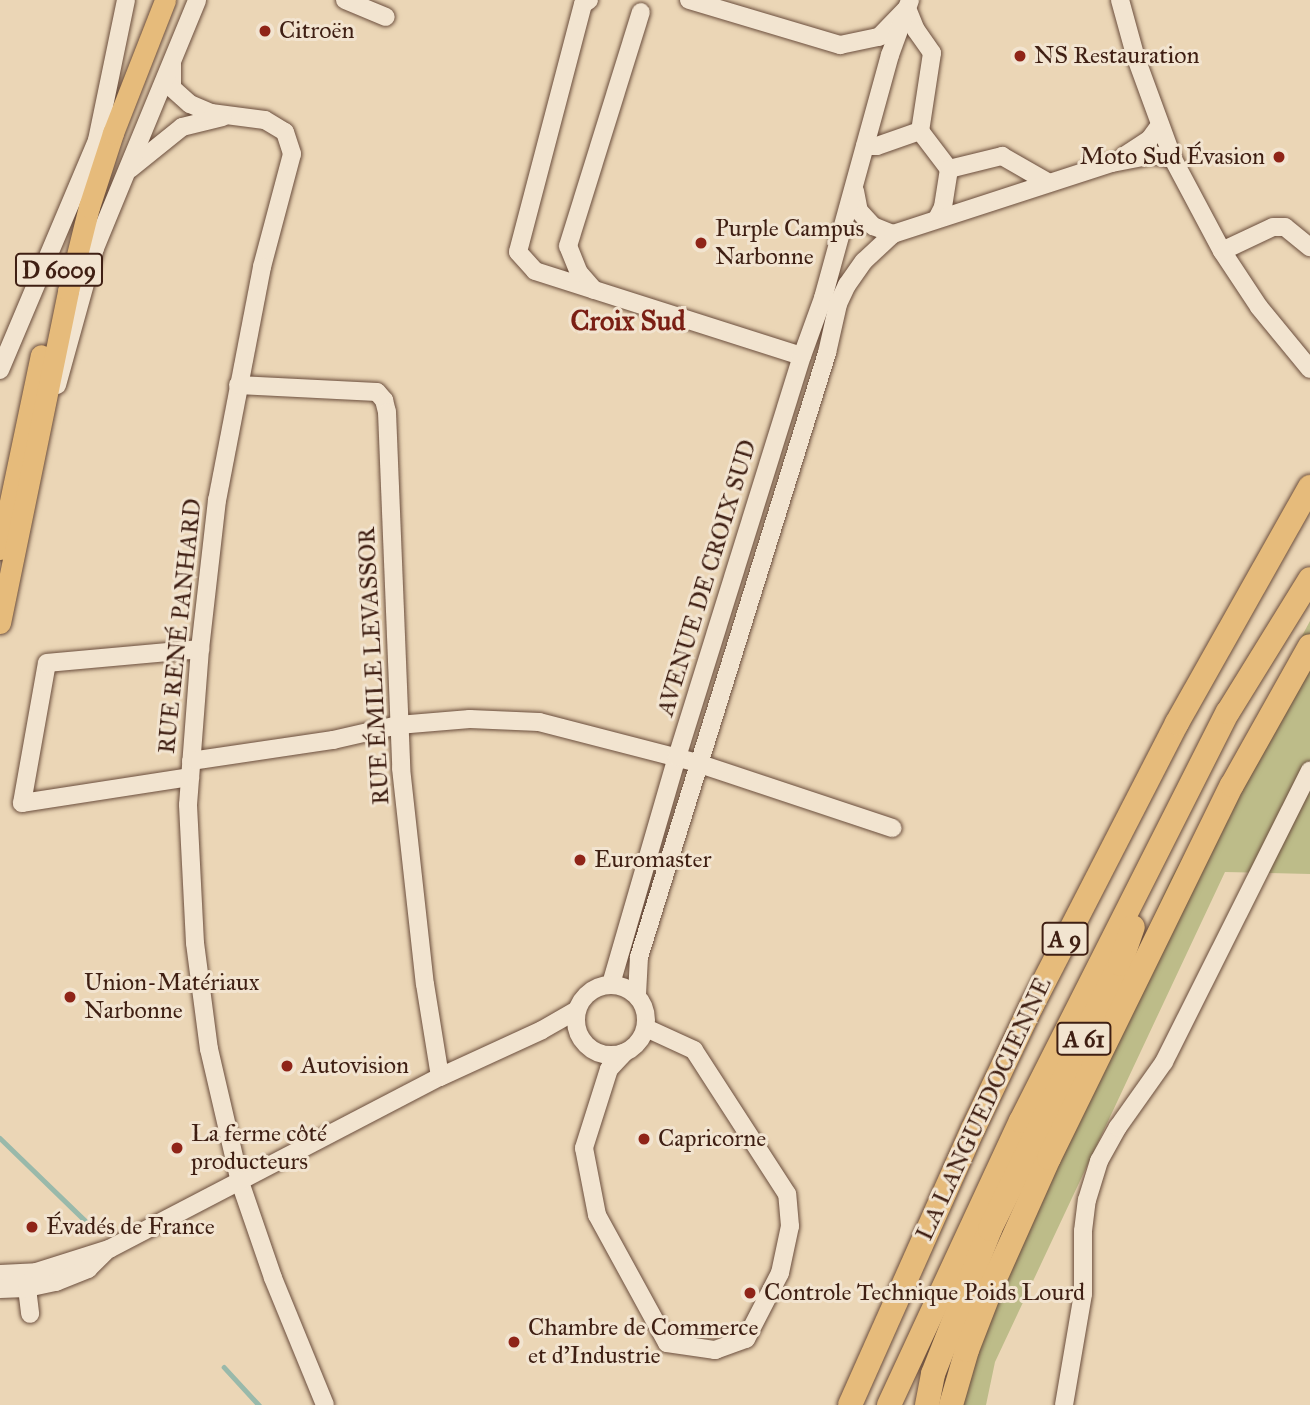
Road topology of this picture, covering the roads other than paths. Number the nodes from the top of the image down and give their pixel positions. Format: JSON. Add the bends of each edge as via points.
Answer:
{"nodes":[{"id":1,"x":126,"y":0,"type":"edge"},
{"id":2,"x":153,"y":0,"type":"edge"},
{"id":3,"x":165,"y":0,"type":"edge"},
{"id":4,"x":197,"y":0,"type":"edge"},
{"id":5,"x":345,"y":0,"type":"edge"},
{"id":6,"x":589,"y":0,"type":"edge"},
{"id":7,"x":689,"y":0,"type":"edge"},
{"id":8,"x":1120,"y":0,"type":"edge"},
{"id":9,"x":908,"y":4,"type":"edge"},
{"id":10,"x":642,"y":12,"type":"dead end"},
{"id":11,"x":386,"y":17,"type":"dead end"},
{"id":12,"x":172,"y":63,"type":"junction"},
{"id":13,"x":237,"y":115,"type":"junction"},
{"id":14,"x":1159,"y":126,"type":"junction"},
{"id":15,"x":920,"y":131,"type":"junction"},
{"id":16,"x":97,"y":140,"type":"junction"},
{"id":17,"x":865,"y":146,"type":"junction"},
{"id":18,"x":1173,"y":159,"type":"junction"},
{"id":19,"x":1112,"y":163,"type":"junction"},
{"id":20,"x":949,"y":169,"type":"junction"},
{"id":21,"x":127,"y":172,"type":"junction"},
{"id":22,"x":1049,"y":183,"type":"junction"},
{"id":23,"x":854,"y":188,"type":"junction"},
{"id":24,"x":937,"y":219,"type":"junction"},
{"id":25,"x":893,"y":234,"type":"junction"},
{"id":26,"x":1310,"y":247,"type":"edge"},
{"id":27,"x":1222,"y":251,"type":"junction"},
{"id":28,"x":593,"y":290,"type":"junction"},
{"id":29,"x":18,"y":328,"type":"junction"},
{"id":30,"x":0,"y":337,"type":"edge"},
{"id":31,"x":802,"y":356,"type":"junction"},
{"id":32,"x":1310,"y":369,"type":"edge"},
{"id":33,"x":0,"y":370,"type":"edge"},
{"id":34,"x":238,"y":385,"type":"junction"},
{"id":35,"x":36,"y":459,"type":"junction"},
{"id":36,"x":1310,"y":487,"type":"edge"},
{"id":37,"x":0,"y":549,"type":"edge"},
{"id":38,"x":1310,"y":579,"type":"edge"},
{"id":39,"x":0,"y":623,"type":"edge"},
{"id":40,"x":1310,"y":646,"type":"edge"},
{"id":41,"x":200,"y":649,"type":"junction"},
{"id":42,"x":398,"y":725,"type":"junction"},
{"id":43,"x":677,"y":757,"type":"junction"},
{"id":44,"x":698,"y":763,"type":"junction"},
{"id":45,"x":190,"y":769,"type":"junction"},
{"id":46,"x":1310,"y":770,"type":"edge"},
{"id":47,"x":892,"y":828,"type":"dead end"},
{"id":48,"x":1162,"y":843,"type":"junction"},
{"id":49,"x":611,"y":984,"type":"junction"},
{"id":50,"x":637,"y":995,"type":"junction"},
{"id":51,"x":577,"y":1010,"type":"junction"},
{"id":52,"x":646,"y":1028,"type":"junction"},
{"id":53,"x":542,"y":1030,"type":"junction"},
{"id":54,"x":579,"y":1034,"type":"junction"},
{"id":55,"x":624,"y":1053,"type":"junction"},
{"id":56,"x":440,"y":1077,"type":"junction"},
{"id":57,"x":1078,"y":1104,"type":"junction"},
{"id":58,"x":240,"y":1182,"type":"junction"},
{"id":59,"x":109,"y":1248,"type":"junction"},
{"id":60,"x":7,"y":1275,"type":"edge"},
{"id":61,"x":27,"y":1288,"type":"junction"},
{"id":62,"x":0,"y":1289,"type":"edge"},
{"id":63,"x":30,"y":1314,"type":"dead end"},
{"id":64,"x":325,"y":1405,"type":"edge"},
{"id":65,"x":850,"y":1405,"type":"edge"},
{"id":66,"x":889,"y":1405,"type":"edge"},
{"id":67,"x":927,"y":1405,"type":"edge"},
{"id":68,"x":951,"y":1405,"type":"edge"},
{"id":69,"x":966,"y":1405,"type":"edge"},
{"id":70,"x":1064,"y":1405,"type":"edge"}],
"edges":[{"from":1,"to":16,"type":"street"},
{"from":2,"to":16,"type":"main road","number":"D 6009"},
{"from":3,"to":35,"type":"main road","number":"D 6009","via":[[89,207]]},
{"from":4,"to":12,"type":"street"},
{"from":5,"to":11,"type":"street"},
{"from":6,"to":28,"type":"street","via":[[583,5],[518,252],[536,271]]},
{"from":7,"to":9,"type":"street","via":[[840,45],[879,37]]},
{"from":8,"to":14,"type":"street"},
{"from":9,"to":15,"type":"street","via":[[916,30],[933,52]]},
{"from":9,"to":17,"type":"street","name":"AVENUE DE CROIX SUD"},
{"from":10,"to":28,"type":"street","via":[[568,246],[579,273]]},
{"from":12,"to":13,"type":"street","name":"RUE RENÉ PANHARD","via":[[172,88],[190,104],[211,113]]},
{"from":12,"to":21,"type":"street"},
{"from":13,"to":21,"type":"street","name":"RUE RENÉ PANHARD","via":[[182,127]]},
{"from":13,"to":34,"type":"street","name":"RUE RENÉ PANHARD","via":[[265,120],[285,132],[292,154]]},
{"from":14,"to":18,"type":"street"},
{"from":14,"to":19,"type":"street","name":"AVENUE DE CROIX SUD","via":[[1149,140]]},
{"from":15,"to":17,"type":"street"},
{"from":15,"to":20,"type":"street"},
{"from":16,"to":29,"type":"street"},
{"from":16,"to":37,"type":"main road","number":"D 6009","via":[[60,267]]},
{"from":17,"to":23,"type":"street","name":"AVENUE DE CROIX SUD"},
{"from":18,"to":19,"type":"street","name":"AVENUE DE CROIX SUD","via":[[1153,155]]},
{"from":18,"to":27,"type":"street"},
{"from":19,"to":22,"type":"street","name":"AVENUE DE CROIX SUD"},
{"from":20,"to":22,"type":"street","via":[[1002,156]]},
{"from":20,"to":24,"type":"street"},
{"from":21,"to":35,"type":"street","via":[[95,248]]},
{"from":22,"to":24,"type":"street","name":"AVENUE DE CROIX SUD"},
{"from":23,"to":25,"type":"street","via":[[859,211],[873,226]]},
{"from":23,"to":31,"type":"street","name":"AVENUE DE CROIX SUD"},
{"from":24,"to":25,"type":"street","name":"AVENUE DE CROIX SUD"},
{"from":25,"to":44,"type":"street","name":"AVENUE DE CROIX SUD","via":[[864,261],[838,304],[827,353]]},
{"from":26,"to":27,"type":"street","via":[[1285,227],[1273,227]]},
{"from":27,"to":32,"type":"street","via":[[1259,307]]},
{"from":28,"to":31,"type":"street"},
{"from":29,"to":30,"type":"street"},
{"from":29,"to":33,"type":"street"},
{"from":31,"to":43,"type":"street","name":"AVENUE DE CROIX SUD"},
{"from":34,"to":41,"type":"street","name":"RUE RENÉ PANHARD","via":[[217,500]]},
{"from":34,"to":42,"type":"street","name":"RUE ÉMILE LEVASSOR","via":[[377,391],[384,400]]},
{"from":35,"to":39,"type":"main road","number":"D 6009"},
{"from":36,"to":65,"type":"highway","name":"LA LANGUEDOCIENNE","number":"A 9","via":[[1171,735],[1032,1005]]},
{"from":38,"to":48,"type":"highway","name":"LA LANGUEDOCIENNE","number":"A 9","via":[[1228,712]]},
{"from":40,"to":57,"type":"highway","via":[[1232,785]]},
{"from":41,"to":45,"type":"street","name":"RUE RENÉ PANHARD"},
{"from":41,"to":45,"type":"street","via":[[47,663],[22,803]]},
{"from":42,"to":43,"type":"street","via":[[470,719],[539,722]]},
{"from":42,"to":45,"type":"street"},
{"from":42,"to":56,"type":"street","name":"RUE ÉMILE LEVASSOR","via":[[425,984]]},
{"from":43,"to":44,"type":"street"},
{"from":43,"to":49,"type":"street","name":"AVENUE DE CROIX SUD"},
{"from":44,"to":47,"type":"street"},
{"from":44,"to":50,"type":"street","name":"AVENUE DE CROIX SUD","via":[[639,957]]},
{"from":45,"to":58,"type":"street","name":"RUE RENÉ PANHARD","via":[[195,943],[209,1049]]},
{"from":46,"to":70,"type":"street","via":[[1164,1062],[1099,1161],[1087,1200],[1083,1294]]},
{"from":48,"to":66,"type":"highway","name":"LA LANGUEDOCIENNE","number":"A 9","via":[[1021,1121]]},
{"from":48,"to":67,"type":"highway","number":"A 61","via":[[1121,964],[990,1229],[933,1374]]},
{"from":49,"to":50,"type":"street"},
{"from":49,"to":51,"type":"street","via":[[596,987]]},
{"from":50,"to":52,"type":"street","via":[[646,1010]]},
{"from":51,"to":53,"type":"street"},
{"from":51,"to":54,"type":"street"},
{"from":52,"to":55,"type":"street","via":[[638,1043]]},
{"from":52,"to":55,"type":"street","via":[[694,1050],[786,1194],[790,1226],[780,1273],[746,1339],[715,1350],[667,1343],[597,1215],[584,1148],[609,1069]]},
{"from":53,"to":54,"type":"street","via":[[561,1026]]},
{"from":53,"to":56,"type":"street"},
{"from":54,"to":55,"type":"street","via":[[590,1048],[606,1055]]},
{"from":56,"to":58,"type":"street"},
{"from":57,"to":68,"type":"highway","via":[[993,1283]]},
{"from":57,"to":69,"type":"highway","via":[[983,1346]]},
{"from":58,"to":59,"type":"street"},
{"from":58,"to":64,"type":"street","name":"RUE RENÉ PANHARD"},
{"from":59,"to":60,"type":"street","via":[[36,1272]]},
{"from":59,"to":61,"type":"street","via":[[88,1269]]},
{"from":60,"to":61,"type":"street"},
{"from":61,"to":62,"type":"street"},
{"from":61,"to":63,"type":"street"}]}
